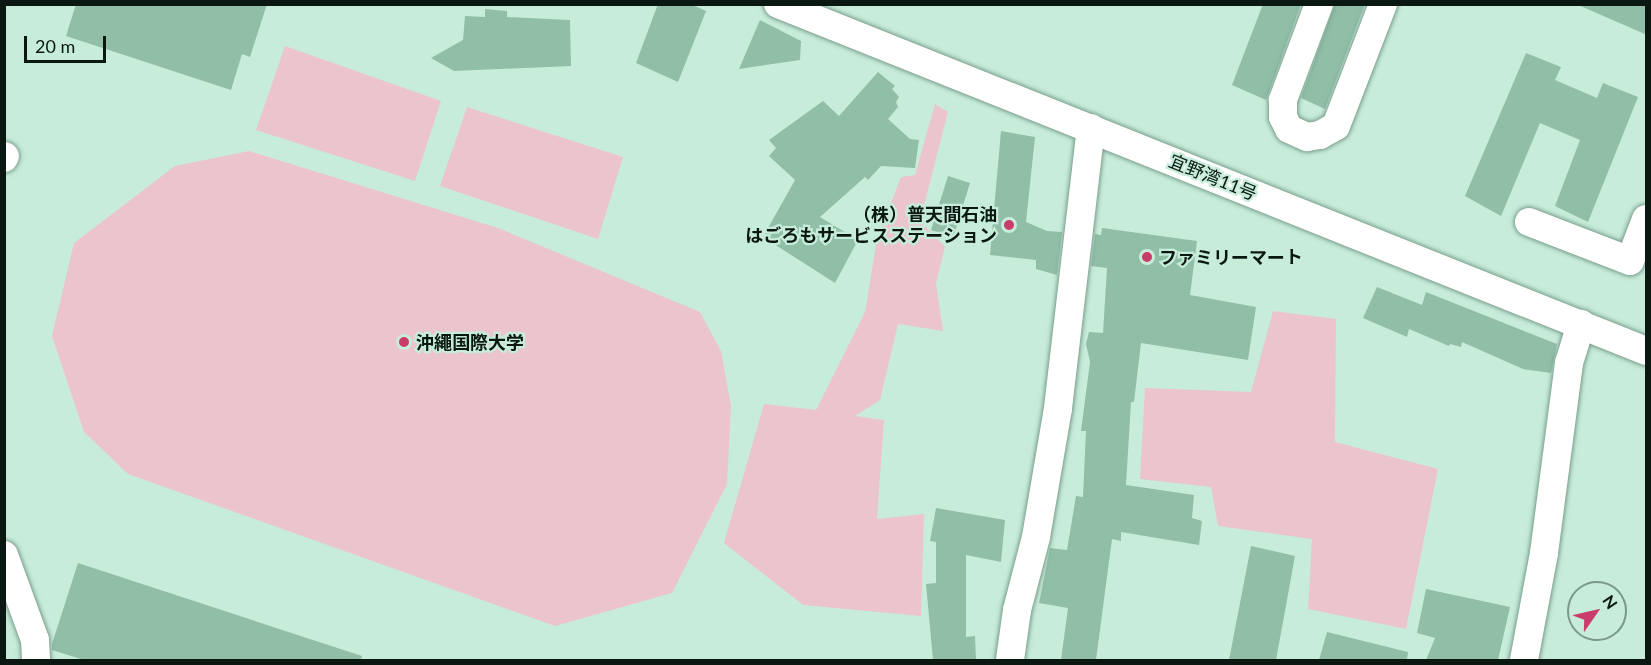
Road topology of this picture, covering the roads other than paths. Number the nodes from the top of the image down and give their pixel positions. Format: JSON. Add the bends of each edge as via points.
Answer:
{"nodes":[{"id":1,"x":778,"y":4,"type":"edge"},
{"id":2,"x":1319,"y":4,"type":"edge"},
{"id":3,"x":1383,"y":4,"type":"edge"},
{"id":4,"x":1091,"y":128,"type":"junction"},
{"id":5,"x":1647,"y":219,"type":"edge"},
{"id":6,"x":1529,"y":222,"type":"dead end"},
{"id":7,"x":1581,"y":324,"type":"junction"},
{"id":8,"x":1647,"y":351,"type":"edge"},
{"id":9,"x":8,"y":571,"type":"edge"},
{"id":10,"x":36,"y":660,"type":"edge"},
{"id":11,"x":1010,"y":660,"type":"edge"},
{"id":12,"x":1524,"y":660,"type":"edge"}],
"edges":[{"from":1,"to":4,"type":"street","name":"宜野湾11号"},
{"from":2,"to":3,"type":"street","via":[[1283,100],[1283,117],[1289,129],[1307,137],[1336,126]]},
{"from":4,"to":7,"type":"street","name":"宜野湾11号"},
{"from":4,"to":11,"type":"street","via":[[1058,408]]},
{"from":5,"to":6,"type":"street","via":[[1630,261]]},
{"from":7,"to":8,"type":"street","name":"宜野湾11号"},
{"from":7,"to":12,"type":"street","via":[[1569,363],[1544,553]]},
{"from":9,"to":10,"type":"street","via":[[35,640]]}]}
